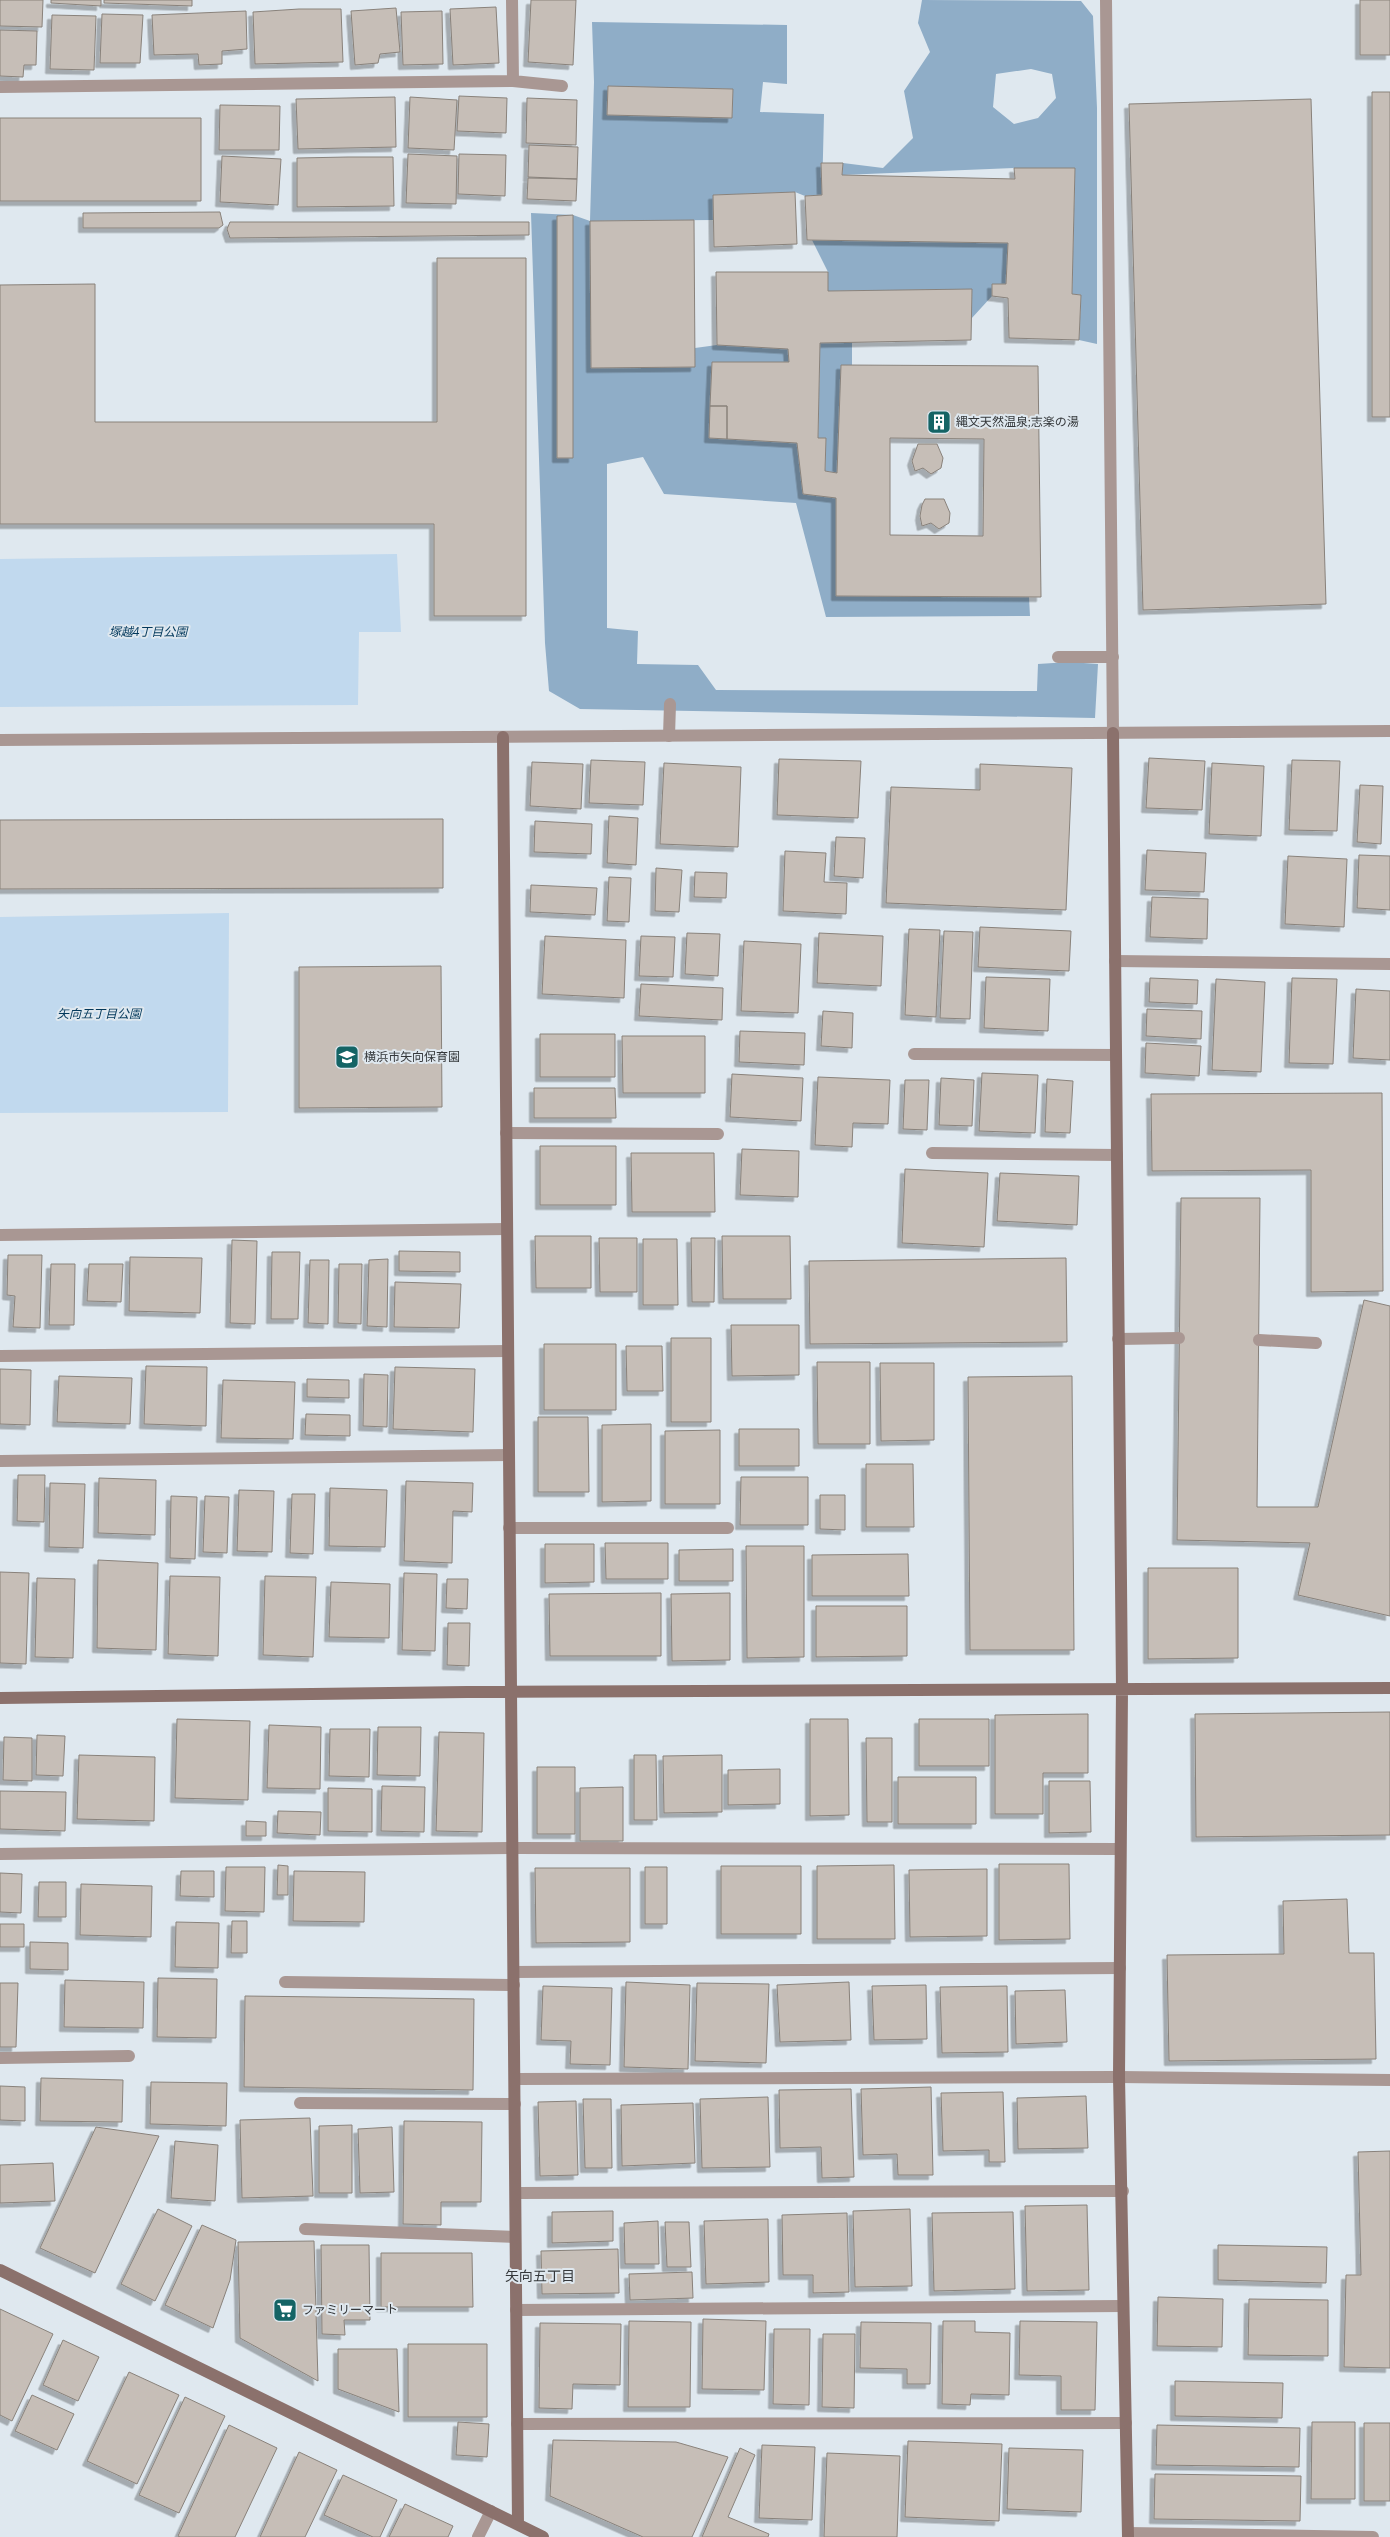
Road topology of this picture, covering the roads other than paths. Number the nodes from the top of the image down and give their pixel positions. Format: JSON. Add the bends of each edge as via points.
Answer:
{"nodes":[{"id":1,"x":512,"y":0,"type":"edge"},
{"id":2,"x":1106,"y":0,"type":"edge"},
{"id":3,"x":513,"y":81,"type":"junction"},
{"id":4,"x":562,"y":86,"type":"dead end"},
{"id":5,"x":0,"y":87,"type":"edge"},
{"id":6,"x":1113,"y":657,"type":"junction"},
{"id":7,"x":1058,"y":658,"type":"dead end"},
{"id":8,"x":670,"y":704,"type":"dead end"},
{"id":9,"x":1390,"y":731,"type":"edge"},
{"id":10,"x":1113,"y":732,"type":"junction"},
{"id":11,"x":669,"y":736,"type":"junction"},
{"id":12,"x":503,"y":737,"type":"junction"},
{"id":13,"x":0,"y":740,"type":"edge"},
{"id":14,"x":1115,"y":960,"type":"junction"},
{"id":15,"x":1390,"y":964,"type":"edge"},
{"id":16,"x":914,"y":1054,"type":"dead end"},
{"id":17,"x":1116,"y":1055,"type":"junction"},
{"id":18,"x":506,"y":1133,"type":"junction"},
{"id":19,"x":718,"y":1134,"type":"dead end"},
{"id":20,"x":932,"y":1153,"type":"dead end"},
{"id":21,"x":1117,"y":1156,"type":"junction"},
{"id":22,"x":507,"y":1229,"type":"junction"},
{"id":23,"x":0,"y":1236,"type":"edge"},
{"id":24,"x":1179,"y":1338,"type":"dead end"},
{"id":25,"x":1118,"y":1339,"type":"junction"},
{"id":26,"x":1259,"y":1340,"type":"dead end"},
{"id":27,"x":1316,"y":1343,"type":"dead end"},
{"id":28,"x":508,"y":1351,"type":"junction"},
{"id":29,"x":0,"y":1356,"type":"edge"},
{"id":30,"x":509,"y":1455,"type":"junction"},
{"id":31,"x":0,"y":1461,"type":"edge"},
{"id":32,"x":509,"y":1528,"type":"junction"},
{"id":33,"x":728,"y":1528,"type":"dead end"},
{"id":34,"x":1390,"y":1688,"type":"edge"},
{"id":35,"x":1122,"y":1689,"type":"junction"},
{"id":36,"x":512,"y":1692,"type":"junction"},
{"id":37,"x":0,"y":1698,"type":"edge"},
{"id":38,"x":513,"y":1848,"type":"junction"},
{"id":39,"x":1120,"y":1849,"type":"junction"},
{"id":40,"x":0,"y":1854,"type":"edge"},
{"id":41,"x":1120,"y":1968,"type":"junction"},
{"id":42,"x":514,"y":1972,"type":"junction"},
{"id":43,"x":285,"y":1982,"type":"dead end"},
{"id":44,"x":514,"y":1985,"type":"junction"},
{"id":45,"x":129,"y":2056,"type":"dead end"},
{"id":46,"x":0,"y":2058,"type":"edge"},
{"id":47,"x":1119,"y":2077,"type":"junction"},
{"id":48,"x":515,"y":2079,"type":"junction"},
{"id":49,"x":1390,"y":2080,"type":"edge"},
{"id":50,"x":300,"y":2104,"type":"dead end"},
{"id":51,"x":515,"y":2104,"type":"junction"},
{"id":52,"x":1123,"y":2191,"type":"junction"},
{"id":53,"x":516,"y":2193,"type":"junction"},
{"id":54,"x":306,"y":2229,"type":"dead end"},
{"id":55,"x":516,"y":2237,"type":"junction"},
{"id":56,"x":0,"y":2270,"type":"edge"},
{"id":57,"x":1123,"y":2306,"type":"junction"},
{"id":58,"x":516,"y":2310,"type":"junction"},
{"id":59,"x":1126,"y":2423,"type":"junction"},
{"id":60,"x":517,"y":2424,"type":"junction"},
{"id":61,"x":491,"y":2511,"type":"junction"},
{"id":62,"x":518,"y":2524,"type":"junction"},
{"id":63,"x":1128,"y":2535,"type":"edge"},
{"id":64,"x":478,"y":2537,"type":"edge"},
{"id":65,"x":543,"y":2537,"type":"edge"},
{"id":66,"x":1373,"y":2537,"type":"edge"}],
"edges":[{"from":1,"to":3,"type":"street"},
{"from":2,"to":6,"type":"street"},
{"from":3,"to":4,"type":"street"},
{"from":3,"to":5,"type":"street"},
{"from":6,"to":7,"type":"street"},
{"from":6,"to":10,"type":"street"},
{"from":8,"to":11,"type":"street"},
{"from":9,"to":10,"type":"street"},
{"from":10,"to":11,"type":"street"},
{"from":10,"to":14,"type":"street"},
{"from":11,"to":12,"type":"street"},
{"from":12,"to":13,"type":"street"},
{"from":12,"to":18,"type":"street"},
{"from":14,"to":15,"type":"street"},
{"from":14,"to":17,"type":"street"},
{"from":16,"to":17,"type":"street"},
{"from":17,"to":21,"type":"street"},
{"from":18,"to":19,"type":"street"},
{"from":18,"to":22,"type":"street"},
{"from":20,"to":21,"type":"street"},
{"from":21,"to":25,"type":"street"},
{"from":22,"to":23,"type":"street"},
{"from":22,"to":28,"type":"street"},
{"from":24,"to":25,"type":"street"},
{"from":25,"to":35,"type":"street"},
{"from":26,"to":27,"type":"street"},
{"from":28,"to":29,"type":"street"},
{"from":28,"to":30,"type":"street"},
{"from":30,"to":31,"type":"street"},
{"from":30,"to":32,"type":"street"},
{"from":32,"to":33,"type":"street"},
{"from":32,"to":36,"type":"street"},
{"from":34,"to":35,"type":"street"},
{"from":35,"to":36,"type":"street"},
{"from":35,"to":39,"type":"street"},
{"from":36,"to":37,"type":"street"},
{"from":36,"to":38,"type":"street"},
{"from":38,"to":39,"type":"street"},
{"from":38,"to":40,"type":"street"},
{"from":38,"to":42,"type":"street"},
{"from":39,"to":41,"type":"street"},
{"from":41,"to":42,"type":"street"},
{"from":41,"to":47,"type":"street"},
{"from":42,"to":44,"type":"street"},
{"from":43,"to":44,"type":"street"},
{"from":44,"to":48,"type":"street"},
{"from":45,"to":46,"type":"street"},
{"from":47,"to":48,"type":"street"},
{"from":47,"to":49,"type":"street"},
{"from":47,"to":52,"type":"street"},
{"from":48,"to":51,"type":"street"},
{"from":50,"to":51,"type":"street"},
{"from":51,"to":53,"type":"street"},
{"from":52,"to":53,"type":"street"},
{"from":52,"to":57,"type":"street"},
{"from":53,"to":55,"type":"street"},
{"from":54,"to":55,"type":"street"},
{"from":55,"to":58,"type":"street"},
{"from":56,"to":61,"type":"street"},
{"from":57,"to":58,"type":"street"},
{"from":57,"to":59,"type":"street"},
{"from":58,"to":60,"type":"street"},
{"from":59,"to":60,"type":"street"},
{"from":59,"to":63,"type":"street"},
{"from":60,"to":62,"type":"street"},
{"from":61,"to":62,"type":"street"},
{"from":61,"to":64,"type":"street"},
{"from":62,"to":65,"type":"street"},
{"from":63,"to":66,"type":"street"}]}
